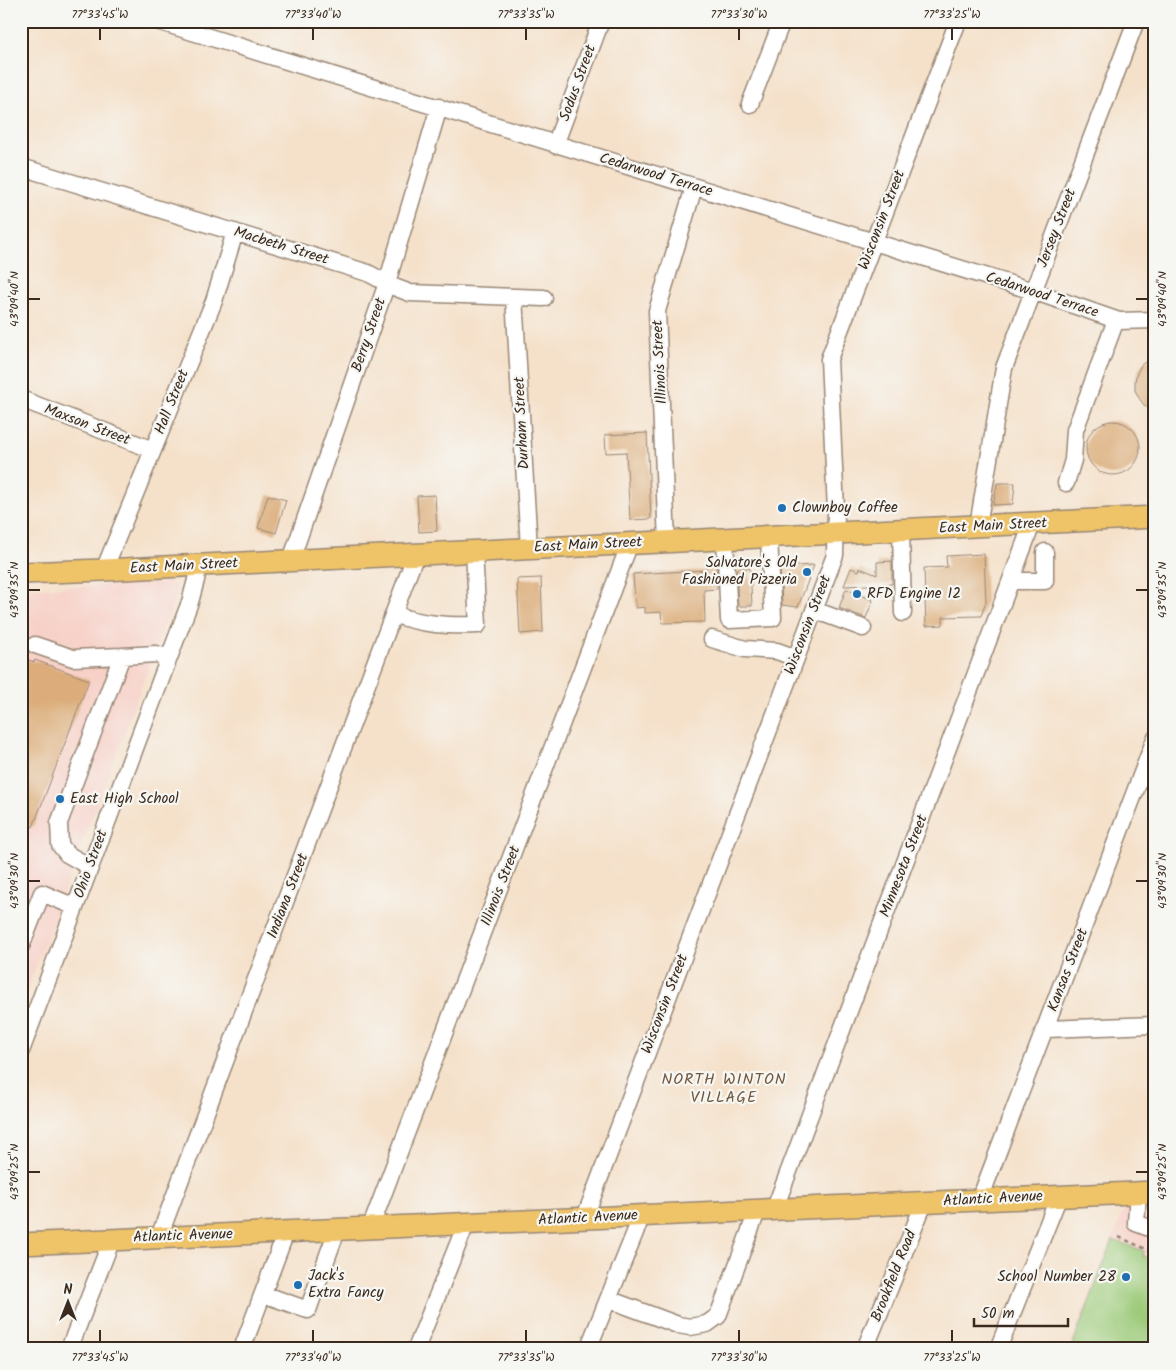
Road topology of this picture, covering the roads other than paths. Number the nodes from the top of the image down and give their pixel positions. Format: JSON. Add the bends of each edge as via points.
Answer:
{"nodes":[{"id":1,"x":157,"y":21,"type":"edge"},
{"id":2,"x":601,"y":21,"type":"edge"},
{"id":3,"x":782,"y":21,"type":"edge"},
{"id":4,"x":958,"y":21,"type":"edge"},
{"id":5,"x":1136,"y":21,"type":"edge"},
{"id":6,"x":750,"y":104,"type":"dead end"},
{"id":7,"x":438,"y":107,"type":"junction"},
{"id":8,"x":555,"y":145,"type":"junction"},
{"id":9,"x":21,"y":167,"type":"edge"},
{"id":10,"x":694,"y":187,"type":"junction"},
{"id":11,"x":235,"y":232,"type":"junction"},
{"id":12,"x":874,"y":242,"type":"junction"},
{"id":13,"x":387,"y":283,"type":"junction"},
{"id":14,"x":1033,"y":291,"type":"junction"},
{"id":15,"x":514,"y":297,"type":"junction"},
{"id":16,"x":544,"y":298,"type":"dead end"},
{"id":17,"x":1116,"y":320,"type":"junction"},
{"id":18,"x":1155,"y":320,"type":"edge"},
{"id":19,"x":21,"y":399,"type":"edge"},
{"id":20,"x":153,"y":450,"type":"junction"},
{"id":21,"x":1066,"y":483,"type":"dead end"},
{"id":22,"x":1155,"y":517,"type":"edge"},
{"id":23,"x":1032,"y":524,"type":"junction"},
{"id":24,"x":978,"y":526,"type":"junction"},
{"id":25,"x":901,"y":530,"type":"junction"},
{"id":26,"x":836,"y":533,"type":"junction"},
{"id":27,"x":768,"y":537,"type":"junction"},
{"id":28,"x":724,"y":539,"type":"junction"},
{"id":29,"x":667,"y":542,"type":"junction"},
{"id":30,"x":630,"y":543,"type":"junction"},
{"id":31,"x":529,"y":548,"type":"junction"},
{"id":32,"x":474,"y":551,"type":"junction"},
{"id":33,"x":1045,"y":552,"type":"dead end"},
{"id":34,"x":416,"y":554,"type":"junction"},
{"id":35,"x":291,"y":560,"type":"junction"},
{"id":36,"x":198,"y":565,"type":"junction"},
{"id":37,"x":104,"y":570,"type":"junction"},
{"id":38,"x":21,"y":573,"type":"edge"},
{"id":39,"x":1011,"y":580,"type":"junction"},
{"id":40,"x":814,"y":610,"type":"junction"},
{"id":41,"x":903,"y":613,"type":"dead end"},
{"id":42,"x":394,"y":614,"type":"junction"},
{"id":43,"x":863,"y":628,"type":"dead end"},
{"id":44,"x":712,"y":639,"type":"dead end"},
{"id":45,"x":35,"y":645,"type":"dead end"},
{"id":46,"x":122,"y":656,"type":"junction"},
{"id":47,"x":169,"y":658,"type":"junction"},
{"id":48,"x":796,"y":658,"type":"junction"},
{"id":49,"x":1155,"y":739,"type":"edge"},
{"id":50,"x":90,"y":867,"type":"junction"},
{"id":51,"x":75,"y":907,"type":"junction"},
{"id":52,"x":22,"y":944,"type":"edge"},
{"id":53,"x":1155,"y":1025,"type":"edge"},
{"id":54,"x":1046,"y":1029,"type":"junction"},
{"id":55,"x":23,"y":1041,"type":"edge"},
{"id":56,"x":1146,"y":1192,"type":"edge"},
{"id":57,"x":1059,"y":1196,"type":"junction"},
{"id":58,"x":980,"y":1199,"type":"junction"},
{"id":59,"x":924,"y":1203,"type":"junction"},
{"id":60,"x":766,"y":1209,"type":"junction"},
{"id":61,"x":642,"y":1215,"type":"junction"},
{"id":62,"x":585,"y":1218,"type":"junction"},
{"id":63,"x":466,"y":1224,"type":"junction"},
{"id":64,"x":370,"y":1229,"type":"junction"},
{"id":65,"x":337,"y":1230,"type":"junction"},
{"id":66,"x":1155,"y":1230,"type":"edge"},
{"id":67,"x":286,"y":1232,"type":"junction"},
{"id":68,"x":159,"y":1237,"type":"junction"},
{"id":69,"x":112,"y":1240,"type":"junction"},
{"id":70,"x":21,"y":1244,"type":"edge"},
{"id":71,"x":264,"y":1294,"type":"junction"},
{"id":72,"x":608,"y":1299,"type":"junction"},
{"id":73,"x":69,"y":1349,"type":"edge"},
{"id":74,"x":242,"y":1349,"type":"edge"},
{"id":75,"x":416,"y":1349,"type":"edge"},
{"id":76,"x":588,"y":1349,"type":"edge"},
{"id":77,"x":865,"y":1349,"type":"edge"},
{"id":78,"x":998,"y":1349,"type":"edge"}],
"edges":[{"from":1,"to":7,"type":"street","name":"Cedarwood Terrace"},
{"from":2,"to":8,"type":"street","name":"Sodus Street"},
{"from":3,"to":6,"type":"street"},
{"from":4,"to":12,"type":"street","name":"Wisconsin Street"},
{"from":5,"to":14,"type":"street","name":"Jersey Street"},
{"from":7,"to":8,"type":"street","name":"Cedarwood Terrace"},
{"from":7,"to":13,"type":"street","name":"Berry Street"},
{"from":8,"to":10,"type":"street","name":"Cedarwood Terrace"},
{"from":9,"to":11,"type":"street","name":"Macbeth Street"},
{"from":10,"to":12,"type":"street","name":"Cedarwood Terrace"},
{"from":10,"to":29,"type":"street","name":"Illinois Street","via":[[658,310]]},
{"from":11,"to":13,"type":"street","name":"Macbeth Street","via":[[368,273]]},
{"from":11,"to":20,"type":"street","name":"Hall Street","via":[[214,301]]},
{"from":12,"to":14,"type":"street","name":"Cedarwood Terrace"},
{"from":12,"to":26,"type":"street","name":"Wisconsin Street","via":[[829,359]]},
{"from":13,"to":15,"type":"street","name":"Macbeth Street","via":[[410,292]]},
{"from":13,"to":35,"type":"street","name":"Berry Street"},
{"from":14,"to":17,"type":"street","name":"Cedarwood Terrace"},
{"from":14,"to":24,"type":"street","name":"Jersey Street","via":[[1004,368]]},
{"from":15,"to":16,"type":"street","name":"Macbeth Street"},
{"from":15,"to":31,"type":"street","name":"Durham Street"},
{"from":17,"to":18,"type":"street","name":"Cedarwood Terrace"},
{"from":17,"to":21,"type":"street","via":[[1075,430],[1073,460]]},
{"from":19,"to":20,"type":"street","name":"Maxson Street"},
{"from":20,"to":37,"type":"street","name":"Hall Street"},
{"from":22,"to":23,"type":"main road","name":"East Main Street"},
{"from":23,"to":24,"type":"main road","name":"East Main Street"},
{"from":23,"to":39,"type":"street","name":"Minnesota Street"},
{"from":24,"to":25,"type":"main road","name":"East Main Street"},
{"from":25,"to":26,"type":"main road","name":"East Main Street"},
{"from":25,"to":41,"type":"street"},
{"from":26,"to":27,"type":"main road","name":"East Main Street"},
{"from":26,"to":40,"type":"street","name":"Wisconsin Street","via":[[835,555]]},
{"from":27,"to":28,"type":"main road","name":"East Main Street"},
{"from":27,"to":28,"type":"street","via":[[773,618],[729,620]]},
{"from":28,"to":29,"type":"main road","name":"East Main Street"},
{"from":29,"to":30,"type":"main road","name":"East Main Street"},
{"from":30,"to":31,"type":"main road","name":"East Main Street"},
{"from":30,"to":64,"type":"street","name":"Illinois Street"},
{"from":31,"to":32,"type":"main road","name":"East Main Street"},
{"from":32,"to":34,"type":"main road","name":"East Main Street"},
{"from":32,"to":42,"type":"street","via":[[478,624],[447,626]]},
{"from":33,"to":39,"type":"street","via":[[1045,580]]},
{"from":34,"to":35,"type":"main road","name":"East Main Street"},
{"from":34,"to":42,"type":"street","name":"Indiana Street"},
{"from":35,"to":36,"type":"main road","name":"East Main Street"},
{"from":36,"to":37,"type":"main road","name":"East Main Street"},
{"from":36,"to":47,"type":"street","name":"Ohio Street","via":[[194,591]]},
{"from":37,"to":38,"type":"main road","name":"East Main Street"},
{"from":39,"to":60,"type":"street","name":"Minnesota Street"},
{"from":40,"to":43,"type":"street"},
{"from":40,"to":48,"type":"street","name":"Wisconsin Street"},
{"from":42,"to":68,"type":"street","name":"Indiana Street"},
{"from":44,"to":48,"type":"street","via":[[745,649],[778,651]]},
{"from":45,"to":46,"type":"street","via":[[72,658]]},
{"from":46,"to":47,"type":"street","via":[[156,654]]},
{"from":46,"to":50,"type":"street","via":[[59,823],[60,845],[67,854]]},
{"from":47,"to":50,"type":"street","name":"Ohio Street"},
{"from":48,"to":62,"type":"street","name":"Wisconsin Street"},
{"from":49,"to":54,"type":"street","name":"Kansas Street"},
{"from":50,"to":51,"type":"street","name":"Ohio Street"},
{"from":51,"to":52,"type":"street","via":[[42,893]]},
{"from":51,"to":55,"type":"street","name":"Ohio Street"},
{"from":53,"to":54,"type":"street"},
{"from":54,"to":58,"type":"street","name":"Kansas Street"},
{"from":56,"to":57,"type":"main road","name":"Atlantic Avenue"},
{"from":56,"to":66,"type":"street","via":[[1136,1222]]},
{"from":57,"to":58,"type":"main road","name":"Atlantic Avenue"},
{"from":57,"to":78,"type":"street"},
{"from":58,"to":59,"type":"main road","name":"Atlantic Avenue"},
{"from":59,"to":60,"type":"main road","name":"Atlantic Avenue"},
{"from":59,"to":77,"type":"street","name":"Brookfield Road"},
{"from":60,"to":61,"type":"main road","name":"Atlantic Avenue"},
{"from":60,"to":72,"type":"street","name":"Minnesota Street","via":[[718,1316],[708,1324],[678,1325]]},
{"from":61,"to":62,"type":"main road","name":"Atlantic Avenue"},
{"from":61,"to":72,"type":"street"},
{"from":62,"to":63,"type":"main road","name":"Atlantic Avenue"},
{"from":63,"to":64,"type":"main road","name":"Atlantic Avenue"},
{"from":63,"to":75,"type":"street"},
{"from":64,"to":65,"type":"main road","name":"Atlantic Avenue"},
{"from":65,"to":67,"type":"main road","name":"Atlantic Avenue"},
{"from":65,"to":71,"type":"street","via":[[308,1310]]},
{"from":67,"to":68,"type":"main road","name":"Atlantic Avenue"},
{"from":67,"to":71,"type":"street"},
{"from":68,"to":69,"type":"main road","name":"Atlantic Avenue"},
{"from":69,"to":70,"type":"main road","name":"Atlantic Avenue"},
{"from":69,"to":73,"type":"street"},
{"from":71,"to":74,"type":"street"},
{"from":72,"to":76,"type":"street"}]}
